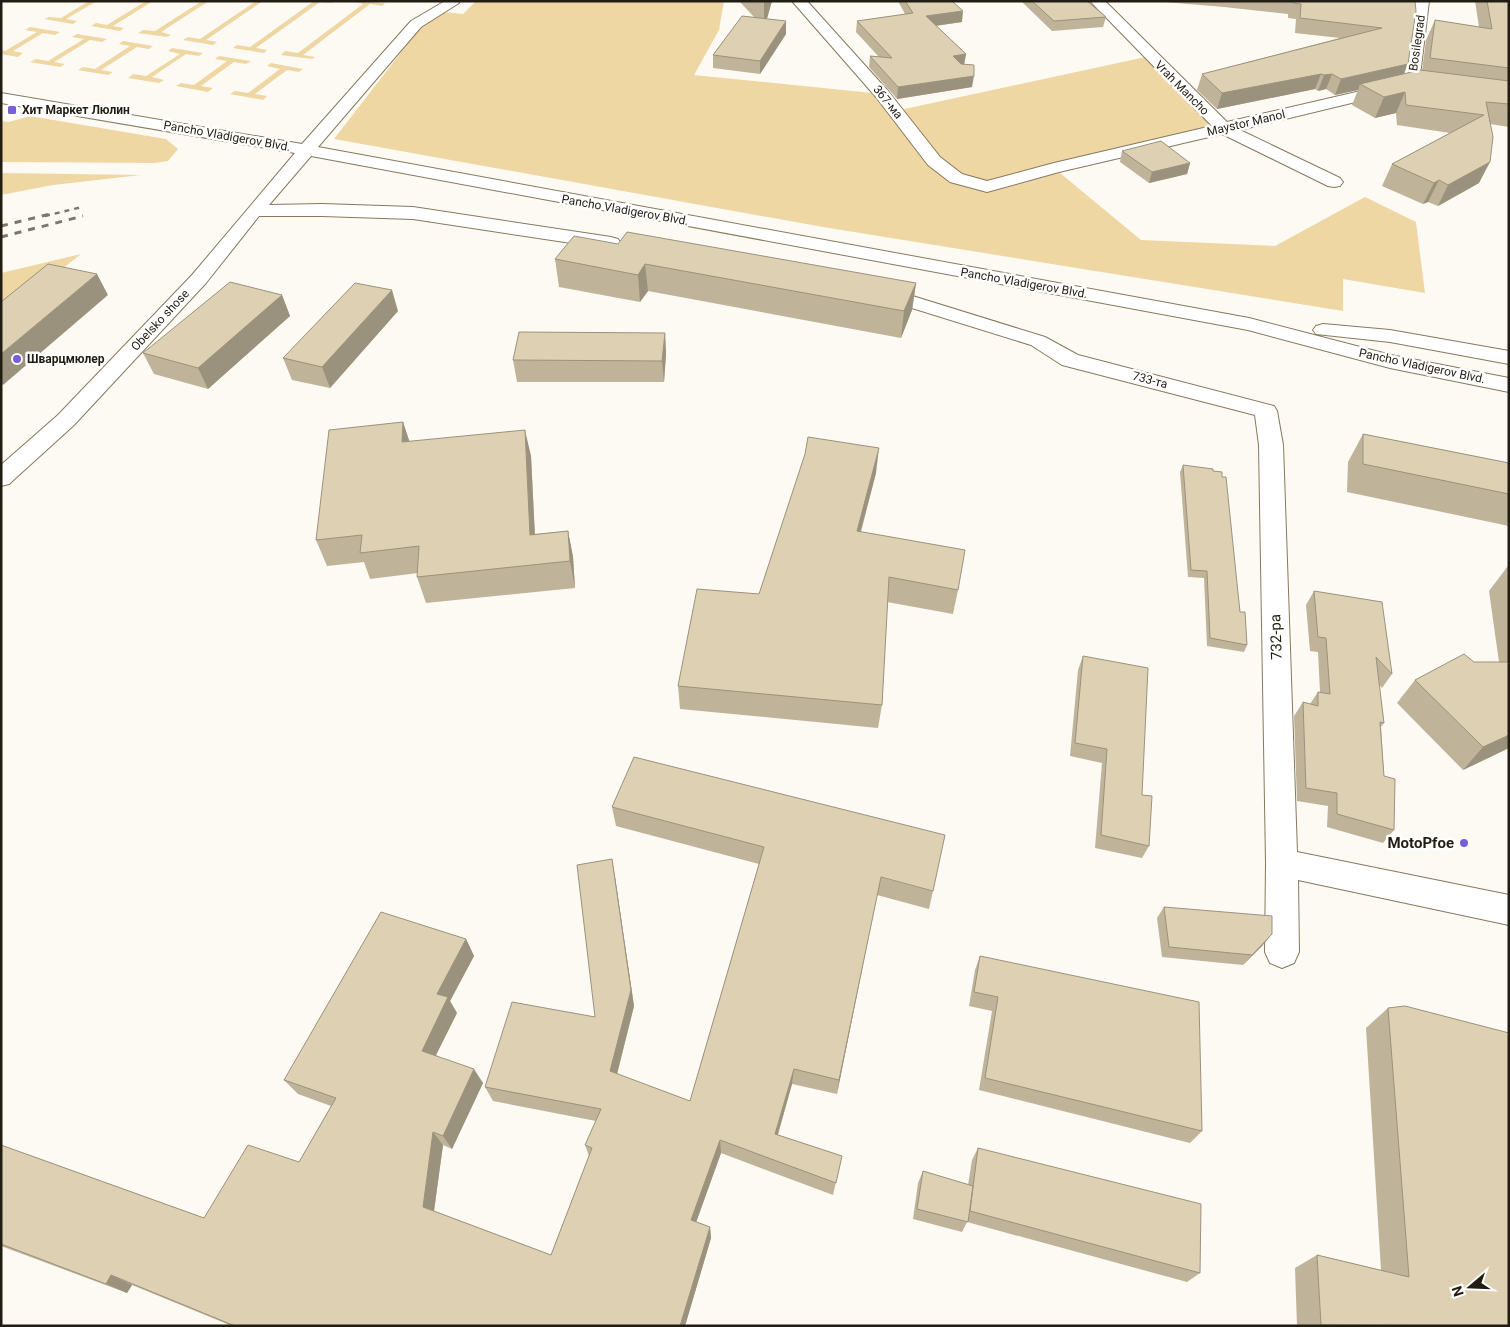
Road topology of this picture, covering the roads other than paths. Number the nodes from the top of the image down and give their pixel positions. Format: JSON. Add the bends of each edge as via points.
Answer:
{"nodes":[{"id":1,"x":799,"y":1,"type":"edge"},
{"id":2,"x":1097,"y":1,"type":"edge"},
{"id":3,"x":452,"y":3,"type":"dead end"},
{"id":4,"x":1422,"y":6,"type":"edge"},
{"id":5,"x":1402,"y":7,"type":"edge"},
{"id":6,"x":1411,"y":84,"type":"junction"},
{"id":7,"x":1430,"y":87,"type":"edge"},
{"id":8,"x":1,"y":98,"type":"edge"},
{"id":9,"x":1223,"y":128,"type":"junction"},
{"id":10,"x":306,"y":151,"type":"junction"},
{"id":11,"x":1334,"y":182,"type":"dead end"},
{"id":12,"x":987,"y":187,"type":"joint"},
{"id":13,"x":254,"y":211,"type":"junction"},
{"id":14,"x":628,"y":246,"type":"edge"},
{"id":15,"x":863,"y":287,"type":"edge"},
{"id":16,"x":1249,"y":324,"type":"junction"},
{"id":17,"x":1509,"y":358,"type":"edge"},
{"id":18,"x":1509,"y":384,"type":"edge"},
{"id":19,"x":1266,"y":411,"type":"joint"},
{"id":20,"x":1,"y":478,"type":"edge"},
{"id":21,"x":1282,"y":863,"type":"junction"},
{"id":22,"x":1509,"y":910,"type":"edge"},
{"id":23,"x":1282,"y":952,"type":"dead end"}],
"edges":[{"from":1,"to":12,"type":"street","name":"367-ма","via":[[882,94],[934,161],[956,178]]},
{"from":2,"to":9,"type":"street","name":"Vrah Mancho"},
{"from":3,"to":10,"type":"street","name":"Obelsko shose","via":[[416,24]]},
{"from":4,"to":5,"type":"street"},
{"from":4,"to":6,"type":"street","name":"Bosilegrad"},
{"from":6,"to":7,"type":"street","name":"Maystor Manol"},
{"from":6,"to":9,"type":"street","name":"Maystor Manol"},
{"from":8,"to":10,"type":"street","name":"Pancho Vladigerov Blvd."},
{"from":9,"to":11,"type":"street","name":"Vrah Mancho"},
{"from":9,"to":12,"type":"street","name":"Maystor Manol"},
{"from":10,"to":13,"type":"street","name":"Obelsko shose"},
{"from":10,"to":16,"type":"street","name":"Pancho Vladigerov Blvd."},
{"from":13,"to":14,"type":"street","via":[[413,213]]},
{"from":13,"to":20,"type":"street","name":"Obelsko shose","via":[[199,279],[93,392]]},
{"from":15,"to":19,"type":"street","name":"733-та","via":[[1038,342],[1070,360]]},
{"from":16,"to":17,"type":"street","name":"Pancho Vladigerov Blvd.","via":[[1390,336]]},
{"from":16,"to":18,"type":"street","name":"Pancho Vladigerov Blvd.","via":[[1390,361]]},
{"from":19,"to":21,"type":"street","name":"732-ра","via":[[1271,445]]},
{"from":21,"to":22,"type":"street"},
{"from":21,"to":23,"type":"street","name":"732-ра"}]}
